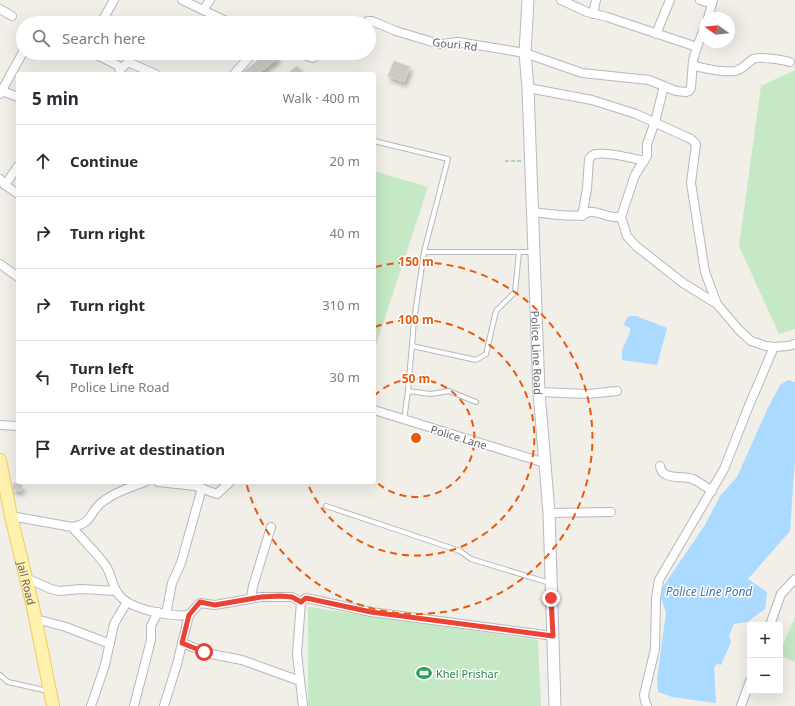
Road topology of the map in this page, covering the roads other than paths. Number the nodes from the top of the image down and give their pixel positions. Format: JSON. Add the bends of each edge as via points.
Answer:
{"nodes":[{"id":1,"x":114,"y":0,"type":"edge"},
{"id":2,"x":182,"y":0,"type":"edge"},
{"id":3,"x":210,"y":0,"type":"edge"},
{"id":4,"x":528,"y":0,"type":"edge"},
{"id":5,"x":561,"y":0,"type":"edge"},
{"id":6,"x":596,"y":0,"type":"edge"},
{"id":7,"x":670,"y":0,"type":"edge"},
{"id":8,"x":700,"y":0,"type":"edge"},
{"id":9,"x":713,"y":2,"type":"edge"},
{"id":10,"x":0,"y":9,"type":"edge"},
{"id":11,"x":203,"y":10,"type":"junction"},
{"id":12,"x":710,"y":12,"type":"edge"},
{"id":13,"x":593,"y":14,"type":"junction"},
{"id":14,"x":12,"y":16,"type":"dead end"},
{"id":15,"x":105,"y":16,"type":"edge"},
{"id":16,"x":215,"y":16,"type":"edge"},
{"id":17,"x":376,"y":22,"type":"edge"},
{"id":18,"x":656,"y":34,"type":"junction"},
{"id":19,"x":699,"y":40,"type":"edge"},
{"id":20,"x":696,"y":47,"type":"junction"},
{"id":21,"x":525,"y":53,"type":"junction"},
{"id":22,"x":19,"y":60,"type":"edge"},
{"id":23,"x":107,"y":60,"type":"edge"},
{"id":24,"x":247,"y":60,"type":"edge"},
{"id":25,"x":790,"y":62,"type":"dead end"},
{"id":26,"x":692,"y":66,"type":"junction"},
{"id":27,"x":120,"y":72,"type":"edge"},
{"id":28,"x":151,"y":72,"type":"edge"},
{"id":29,"x":236,"y":72,"type":"edge"},
{"id":30,"x":664,"y":86,"type":"junction"},
{"id":31,"x":528,"y":88,"type":"junction"},
{"id":32,"x":1,"y":92,"type":"edge"},
{"id":33,"x":16,"y":97,"type":"edge"},
{"id":34,"x":655,"y":122,"type":"junction"},
{"id":35,"x":376,"y":141,"type":"edge"},
{"id":36,"x":644,"y":161,"type":"junction"},
{"id":37,"x":16,"y":168,"type":"edge"},
{"id":38,"x":2,"y":182,"type":"edge"},
{"id":39,"x":16,"y":192,"type":"edge"},
{"id":40,"x":532,"y":212,"type":"junction"},
{"id":41,"x":582,"y":216,"type":"junction"},
{"id":42,"x":621,"y":217,"type":"junction"},
{"id":43,"x":424,"y":252,"type":"junction"},
{"id":44,"x":519,"y":252,"type":"junction"},
{"id":45,"x":533,"y":252,"type":"junction"},
{"id":46,"x":0,"y":264,"type":"edge"},
{"id":47,"x":16,"y":276,"type":"edge"},
{"id":48,"x":717,"y":304,"type":"junction"},
{"id":49,"x":795,"y":344,"type":"edge"},
{"id":50,"x":412,"y":346,"type":"junction"},
{"id":51,"x":774,"y":347,"type":"junction"},
{"id":52,"x":408,"y":391,"type":"junction"},
{"id":53,"x":617,"y":391,"type":"dead end"},
{"id":54,"x":539,"y":392,"type":"junction"},
{"id":55,"x":476,"y":402,"type":"dead end"},
{"id":56,"x":376,"y":411,"type":"edge"},
{"id":57,"x":404,"y":420,"type":"junction"},
{"id":58,"x":0,"y":425,"type":"edge"},
{"id":59,"x":16,"y":426,"type":"edge"},
{"id":60,"x":0,"y":460,"type":"edge"},
{"id":61,"x":545,"y":464,"type":"junction"},
{"id":62,"x":660,"y":466,"type":"dead end"},
{"id":63,"x":139,"y":484,"type":"edge"},
{"id":64,"x":176,"y":484,"type":"edge"},
{"id":65,"x":228,"y":484,"type":"edge"},
{"id":66,"x":202,"y":488,"type":"junction"},
{"id":67,"x":712,"y":491,"type":"junction"},
{"id":68,"x":5,"y":503,"type":"edge"},
{"id":69,"x":326,"y":506,"type":"dead end"},
{"id":70,"x":611,"y":512,"type":"dead end"},
{"id":71,"x":549,"y":513,"type":"junction"},
{"id":72,"x":11,"y":516,"type":"junction"},
{"id":73,"x":72,"y":526,"type":"junction"},
{"id":74,"x":271,"y":527,"type":"dead end"},
{"id":75,"x":26,"y":578,"type":"junction"},
{"id":76,"x":795,"y":579,"type":"edge"},
{"id":77,"x":551,"y":584,"type":"junction"},
{"id":78,"x":116,"y":591,"type":"junction"},
{"id":79,"x":251,"y":598,"type":"junction"},
{"id":80,"x":127,"y":602,"type":"junction"},
{"id":81,"x":301,"y":602,"type":"junction"},
{"id":82,"x":162,"y":613,"type":"junction"},
{"id":83,"x":189,"y":615,"type":"junction"},
{"id":84,"x":36,"y":620,"type":"junction"},
{"id":85,"x":771,"y":622,"type":"edge"},
{"id":86,"x":553,"y":636,"type":"junction"},
{"id":87,"x":182,"y":643,"type":"junction"},
{"id":88,"x":110,"y":644,"type":"junction"},
{"id":89,"x":0,"y":675,"type":"edge"},
{"id":90,"x":300,"y":682,"type":"junction"},
{"id":91,"x":747,"y":689,"type":"edge"},
{"id":92,"x":51,"y":691,"type":"junction"},
{"id":93,"x":53,"y":706,"type":"edge"},
{"id":94,"x":91,"y":706,"type":"edge"},
{"id":95,"x":134,"y":706,"type":"edge"},
{"id":96,"x":164,"y":706,"type":"edge"},
{"id":97,"x":302,"y":706,"type":"edge"},
{"id":98,"x":555,"y":706,"type":"edge"},
{"id":99,"x":648,"y":706,"type":"edge"},
{"id":100,"x":741,"y":706,"type":"edge"}],
"edges":[{"from":1,"to":15,"type":"street"},
{"from":2,"to":11,"type":"street"},
{"from":3,"to":11,"type":"street"},
{"from":4,"to":21,"type":"street","name":"Police Line Road"},
{"from":5,"to":13,"type":"street"},
{"from":6,"to":13,"type":"street"},
{"from":7,"to":18,"type":"street"},
{"from":8,"to":9,"type":"street"},
{"from":9,"to":12,"type":"street"},
{"from":10,"to":14,"type":"street"},
{"from":11,"to":16,"type":"street"},
{"from":13,"to":18,"type":"street"},
{"from":17,"to":21,"type":"street","name":"Gouri Rd","via":[[396,31],[441,44],[458,42]]},
{"from":18,"to":20,"type":"street"},
{"from":19,"to":20,"type":"street"},
{"from":20,"to":26,"type":"street"},
{"from":21,"to":30,"type":"street","name":"Gouri Rd","via":[[582,73],[649,80]]},
{"from":21,"to":31,"type":"street","name":"Police Line Road"},
{"from":22,"to":32,"type":"street"},
{"from":23,"to":27,"type":"street","via":[[119,66]]},
{"from":24,"to":29,"type":"street"},
{"from":25,"to":26,"type":"street","via":[[756,58],[734,71]]},
{"from":26,"to":30,"type":"street","name":"Gouri Rd","via":[[689,91],[676,91]]},
{"from":27,"to":28,"type":"street","via":[[128,62]]},
{"from":30,"to":34,"type":"street"},
{"from":31,"to":34,"type":"street","via":[[592,100]]},
{"from":31,"to":40,"type":"street","name":"Police Line Road"},
{"from":32,"to":33,"type":"street"},
{"from":34,"to":36,"type":"street"},
{"from":34,"to":48,"type":"street","via":[[691,139],[696,144],[691,183],[705,272]]},
{"from":35,"to":43,"type":"lane","via":[[448,159]]},
{"from":36,"to":41,"type":"street","via":[[602,154],[591,156]]},
{"from":36,"to":42,"type":"street","via":[[633,179]]},
{"from":37,"to":38,"type":"street"},
{"from":38,"to":39,"type":"street"},
{"from":40,"to":41,"type":"street"},
{"from":40,"to":45,"type":"street","name":"Police Line Road"},
{"from":41,"to":42,"type":"street","via":[[590,212]]},
{"from":42,"to":48,"type":"street","via":[[627,236],[643,253],[683,283]]},
{"from":43,"to":44,"type":"lane"},
{"from":43,"to":50,"type":"lane"},
{"from":44,"to":45,"type":"lane"},
{"from":44,"to":50,"type":"lane","via":[[515,292],[496,311],[486,354],[476,360]]},
{"from":45,"to":54,"type":"street","name":"Police Line Road"},
{"from":46,"to":47,"type":"street"},
{"from":48,"to":51,"type":"street","via":[[751,341]]},
{"from":49,"to":51,"type":"street"},
{"from":50,"to":52,"type":"lane"},
{"from":51,"to":67,"type":"street","via":[[724,470]]},
{"from":52,"to":55,"type":"lane","via":[[431,394],[449,391]]},
{"from":52,"to":57,"type":"lane"},
{"from":53,"to":54,"type":"street","via":[[588,394]]},
{"from":54,"to":61,"type":"street","name":"Police Line Road"},
{"from":56,"to":57,"type":"street","name":"Police Lane"},
{"from":57,"to":61,"type":"street","name":"Police Lane"},
{"from":58,"to":59,"type":"street"},
{"from":60,"to":68,"type":"main road","name":"Jail Road"},
{"from":61,"to":71,"type":"street","name":"Police Line Road"},
{"from":62,"to":67,"type":"street","via":[[660,470],[667,476],[691,478]]},
{"from":63,"to":73,"type":"street","via":[[117,492],[103,501],[85,523]]},
{"from":64,"to":66,"type":"street"},
{"from":65,"to":66,"type":"street","via":[[216,494]]},
{"from":66,"to":82,"type":"street","via":[[182,563]]},
{"from":67,"to":99,"type":"street","via":[[659,580],[655,649],[644,695]]},
{"from":68,"to":72,"type":"main road","name":"Jail Road"},
{"from":69,"to":77,"type":"lane","via":[[460,551],[472,559]]},
{"from":70,"to":71,"type":"street"},
{"from":71,"to":77,"type":"street","name":"Police Line Road"},
{"from":72,"to":73,"type":"street"},
{"from":72,"to":75,"type":"main road","name":"Jail Road"},
{"from":73,"to":78,"type":"street","via":[[108,568]]},
{"from":74,"to":79,"type":"street"},
{"from":75,"to":78,"type":"street","via":[[51,590]]},
{"from":75,"to":84,"type":"main road","name":"Jail Road"},
{"from":76,"to":85,"type":"street","via":[[780,594]]},
{"from":77,"to":86,"type":"street","name":"Police Line Road"},
{"from":78,"to":80,"type":"street"},
{"from":79,"to":81,"type":"street","via":[[292,597]]},
{"from":79,"to":83,"type":"street","via":[[215,605],[200,602]]},
{"from":80,"to":82,"type":"street"},
{"from":80,"to":88,"type":"street","via":[[114,624]]},
{"from":81,"to":86,"type":"street","via":[[306,598],[371,612]]},
{"from":81,"to":90,"type":"street","via":[[297,654]]},
{"from":82,"to":83,"type":"street","via":[[175,616]]},
{"from":82,"to":95,"type":"street","via":[[151,626],[151,640]]},
{"from":83,"to":87,"type":"street"},
{"from":84,"to":88,"type":"street","via":[[66,627]]},
{"from":84,"to":92,"type":"main road","name":"Jail Road"},
{"from":86,"to":98,"type":"street","name":"Police Line Road"},
{"from":87,"to":90,"type":"street","via":[[211,654],[242,660]]},
{"from":87,"to":96,"type":"street"},
{"from":88,"to":94,"type":"street"},
{"from":89,"to":92,"type":"lane","via":[[8,682]]},
{"from":90,"to":97,"type":"street"},
{"from":91,"to":100,"type":"street"},
{"from":92,"to":93,"type":"main road","name":"Jail Road"}]}
